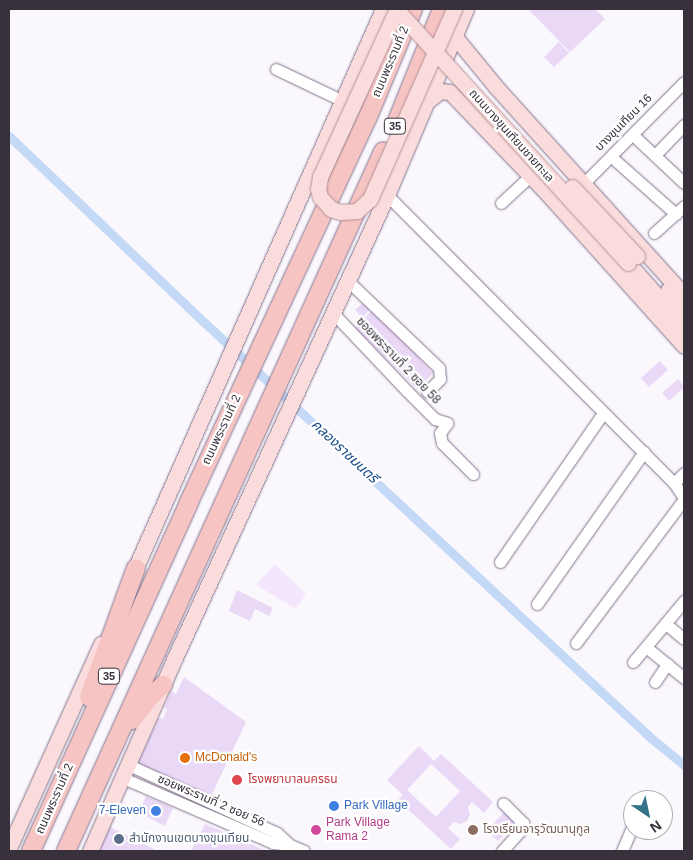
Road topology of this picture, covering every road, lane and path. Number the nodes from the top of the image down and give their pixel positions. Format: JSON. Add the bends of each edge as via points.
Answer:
{"nodes":[{"id":1,"x":388,"y":9,"type":"edge"},
{"id":2,"x":409,"y":9,"type":"edge"},
{"id":3,"x":414,"y":9,"type":"edge"},
{"id":4,"x":442,"y":9,"type":"edge"},
{"id":5,"x":454,"y":9,"type":"edge"},
{"id":6,"x":466,"y":9,"type":"edge"},
{"id":7,"x":455,"y":37,"type":"junction"},
{"id":8,"x":276,"y":69,"type":"dead end"},
{"id":9,"x":684,"y":82,"type":"edge"},
{"id":10,"x":496,"y":87,"type":"junction"},
{"id":11,"x":343,"y":101,"type":"junction"},
{"id":12,"x":428,"y":102,"type":"junction"},
{"id":13,"x":472,"y":116,"type":"junction"},
{"id":14,"x":684,"y":125,"type":"edge"},
{"id":15,"x":633,"y":135,"type":"junction"},
{"id":16,"x":655,"y":155,"type":"junction"},
{"id":17,"x":616,"y":161,"type":"dead end"},
{"id":18,"x":530,"y":176,"type":"junction"},
{"id":19,"x":584,"y":183,"type":"junction"},
{"id":20,"x":684,"y":183,"type":"edge"},
{"id":21,"x":387,"y":195,"type":"junction"},
{"id":22,"x":500,"y":203,"type":"dead end"},
{"id":23,"x":684,"y":206,"type":"edge"},
{"id":24,"x":676,"y":214,"type":"junction"},
{"id":25,"x":654,"y":234,"type":"dead end"},
{"id":26,"x":632,"y":260,"type":"junction"},
{"id":27,"x":348,"y":281,"type":"junction"},
{"id":28,"x":684,"y":295,"type":"edge"},
{"id":29,"x":684,"y":308,"type":"edge"},
{"id":30,"x":332,"y":313,"type":"junction"},
{"id":31,"x":684,"y":326,"type":"edge"},
{"id":32,"x":684,"y":346,"type":"edge"},
{"id":33,"x":427,"y":392,"type":"dead end"},
{"id":34,"x":603,"y":413,"type":"junction"},
{"id":35,"x":644,"y":452,"type":"junction"},
{"id":36,"x":684,"y":473,"type":"edge"},
{"id":37,"x":473,"y":474,"type":"dead end"},
{"id":38,"x":674,"y":483,"type":"junction"},
{"id":39,"x":684,"y":499,"type":"edge"},
{"id":40,"x":500,"y":562,"type":"dead end"},
{"id":41,"x":136,"y":568,"type":"junction"},
{"id":42,"x":684,"y":601,"type":"edge"},
{"id":43,"x":537,"y":604,"type":"dead end"},
{"id":44,"x":666,"y":624,"type":"junction"},
{"id":45,"x":684,"y":639,"type":"edge"},
{"id":46,"x":576,"y":643,"type":"dead end"},
{"id":47,"x":646,"y":647,"type":"junction"},
{"id":48,"x":633,"y":662,"type":"dead end"},
{"id":49,"x":667,"y":664,"type":"junction"},
{"id":50,"x":684,"y":678,"type":"edge"},
{"id":51,"x":655,"y":682,"type":"dead end"},
{"id":52,"x":163,"y":685,"type":"junction"},
{"id":53,"x":81,"y":742,"type":"junction"},
{"id":54,"x":111,"y":748,"type":"junction"},
{"id":55,"x":126,"y":772,"type":"junction"},
{"id":56,"x":503,"y":803,"type":"dead end"},
{"id":57,"x":273,"y":843,"type":"edge"},
{"id":58,"x":9,"y":848,"type":"edge"},
{"id":59,"x":31,"y":851,"type":"edge"},
{"id":60,"x":36,"y":851,"type":"edge"},
{"id":61,"x":55,"y":851,"type":"edge"},
{"id":62,"x":66,"y":851,"type":"edge"},
{"id":63,"x":90,"y":851,"type":"edge"},
{"id":64,"x":304,"y":851,"type":"edge"},
{"id":65,"x":502,"y":851,"type":"edge"}],
"edges":[{"from":1,"to":5,"type":"main road","bridge":true,"via":[[320,177],[320,197],[331,209],[340,212],[356,211],[370,199]]},
{"from":1,"to":11,"type":"main road","name":"ถนนพระรามที่ 2","number":"35"},
{"from":1,"to":26,"type":"main road","name":"ถนนบางขุนเทียนชายทะเล","bridge":true},
{"from":2,"to":26,"type":"main road","name":"ถนนบางขุนเทียนชายทะเล","bridge":true},
{"from":3,"to":53,"type":"highway","name":"ถนนพระรามที่ 2","number":"35"},
{"from":4,"to":54,"type":"highway","number":"35","via":[[391,135]]},
{"from":6,"to":7,"type":"main road","number":"35"},
{"from":7,"to":10,"type":"main road"},
{"from":7,"to":12,"type":"main road","number":"35"},
{"from":8,"to":11,"type":"street"},
{"from":9,"to":15,"type":"street","name":"บางขุนเทียน 16"},
{"from":10,"to":13,"type":"main road"},
{"from":10,"to":19,"type":"main road"},
{"from":11,"to":41,"type":"main road","name":"ถนนพระรามที่ 2","number":"35"},
{"from":12,"to":13,"type":"main road","via":[[440,91],[447,90]]},
{"from":12,"to":21,"type":"main road","number":"35"},
{"from":13,"to":18,"type":"main road"},
{"from":14,"to":16,"type":"street"},
{"from":15,"to":16,"type":"street"},
{"from":15,"to":19,"type":"street","name":"บางขุนเทียน 16"},
{"from":16,"to":20,"type":"street"},
{"from":17,"to":24,"type":"street"},
{"from":18,"to":22,"type":"street"},
{"from":18,"to":32,"type":"main road"},
{"from":19,"to":28,"type":"main road"},
{"from":21,"to":27,"type":"main road","number":"35"},
{"from":21,"to":34,"type":"street"},
{"from":23,"to":24,"type":"street"},
{"from":24,"to":25,"type":"street"},
{"from":26,"to":29,"type":"main road"},
{"from":26,"to":31,"type":"main road"},
{"from":27,"to":30,"type":"main road","number":"35"},
{"from":27,"to":33,"type":"street","via":[[439,368],[440,379]]},
{"from":30,"to":37,"type":"street","name":"ซอยพระรามที่ 2 ซอย 58","via":[[435,419],[447,423],[440,433],[442,443]]},
{"from":30,"to":52,"type":"main road","number":"35"},
{"from":34,"to":35,"type":"street"},
{"from":34,"to":40,"type":"street"},
{"from":35,"to":38,"type":"street"},
{"from":35,"to":43,"type":"street"},
{"from":36,"to":38,"type":"street"},
{"from":38,"to":39,"type":"street"},
{"from":39,"to":46,"type":"street"},
{"from":41,"to":53,"type":"highway","via":[[82,716]]},
{"from":41,"to":58,"type":"main road","name":"ถนนพระรามที่ 2","number":"35"},
{"from":42,"to":44,"type":"street"},
{"from":44,"to":45,"type":"street"},
{"from":44,"to":47,"type":"street"},
{"from":47,"to":48,"type":"street"},
{"from":47,"to":49,"type":"street"},
{"from":49,"to":50,"type":"street"},
{"from":49,"to":51,"type":"street"},
{"from":52,"to":54,"type":"highway","via":[[139,709]]},
{"from":52,"to":55,"type":"main road","number":"35"},
{"from":53,"to":59,"type":"highway","name":"ถนนพระรามที่ 2","number":"35"},
{"from":54,"to":62,"type":"highway","number":"35"},
{"from":55,"to":57,"type":"street","name":"ซอยพระรามที่ 2 ซอย 56"},
{"from":55,"to":63,"type":"main road","number":"35"},
{"from":56,"to":65,"type":"street","via":[[523,823]]},
{"from":57,"to":64,"type":"street","name":"ซอยพระรามที่ 2 ซอย 56"},
{"from":60,"to":61,"type":"highway","via":[[186,541]]}]}
